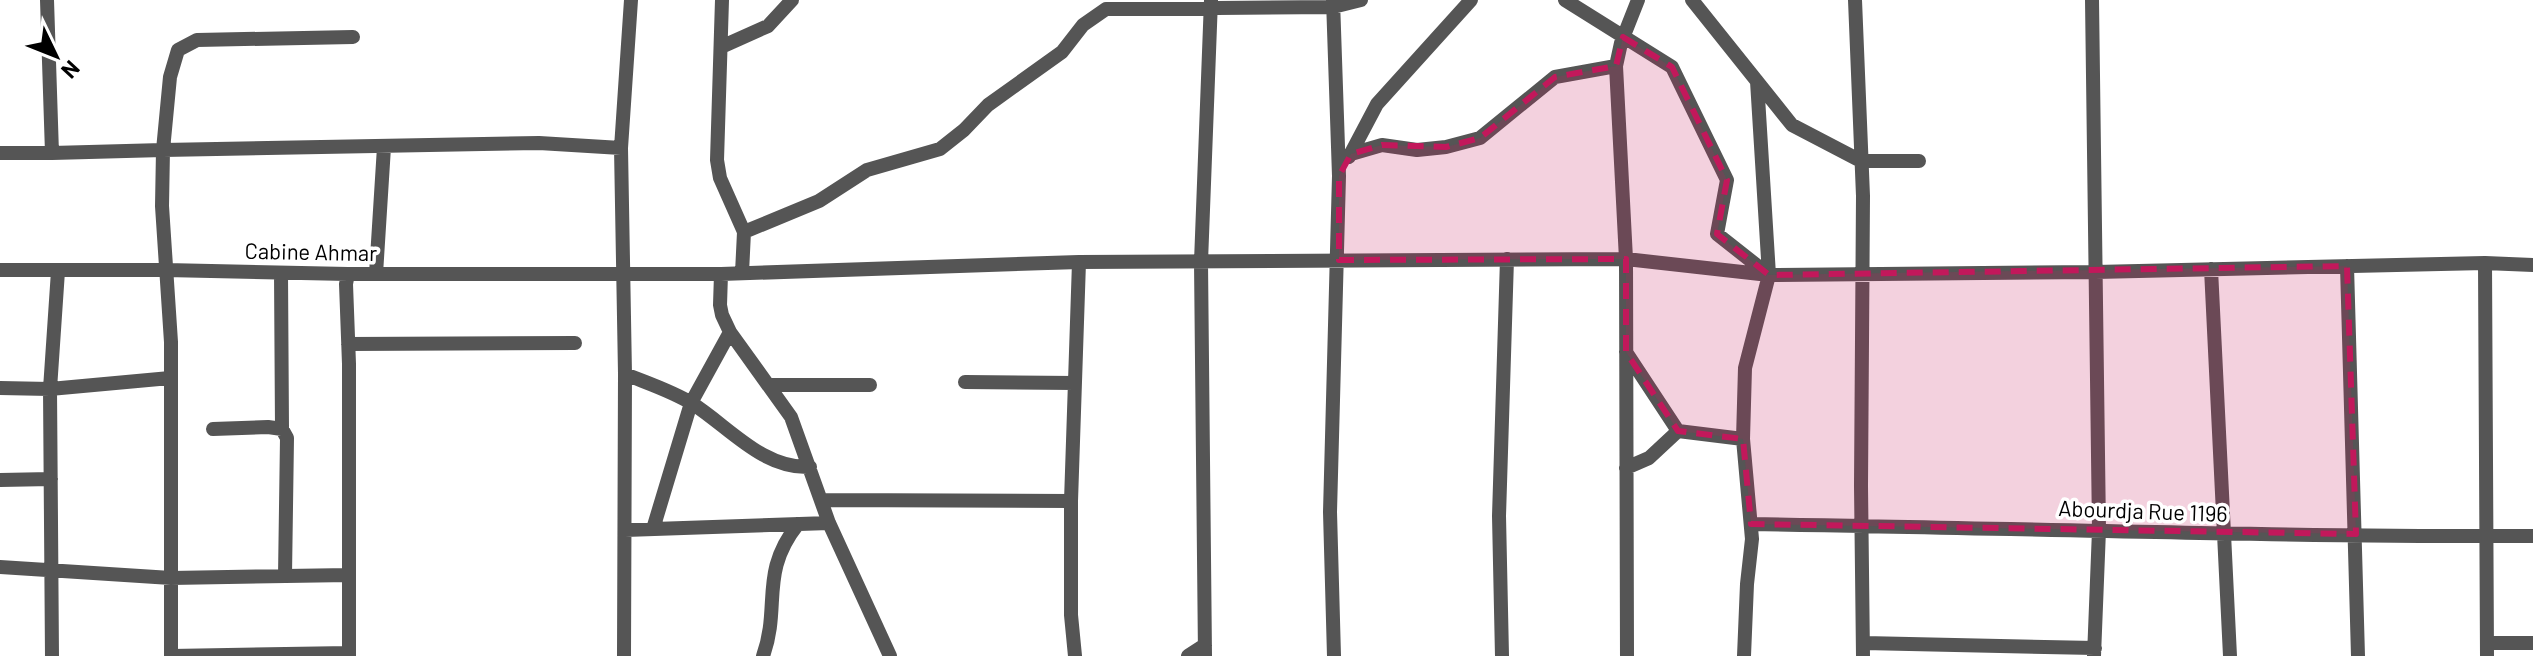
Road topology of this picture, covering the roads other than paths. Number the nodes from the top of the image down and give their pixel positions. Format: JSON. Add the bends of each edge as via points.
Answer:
{"nodes":[{"id":1,"x":47,"y":0,"type":"edge"},
{"id":2,"x":631,"y":0,"type":"edge"},
{"id":3,"x":722,"y":0,"type":"edge"},
{"id":4,"x":792,"y":0,"type":"edge"},
{"id":5,"x":1361,"y":0,"type":"edge"},
{"id":6,"x":1471,"y":0,"type":"edge"},
{"id":7,"x":1565,"y":0,"type":"edge"},
{"id":8,"x":1638,"y":0,"type":"edge"},
{"id":9,"x":1692,"y":0,"type":"edge"},
{"id":10,"x":1855,"y":0,"type":"edge"},
{"id":11,"x":2092,"y":0,"type":"edge"},
{"id":12,"x":1211,"y":4,"type":"edge"},
{"id":13,"x":1333,"y":4,"type":"edge"},
{"id":14,"x":353,"y":37,"type":"dead end"},
{"id":15,"x":1623,"y":37,"type":"junction"},
{"id":16,"x":721,"y":47,"type":"junction"},
{"id":17,"x":1616,"y":66,"type":"junction"},
{"id":18,"x":1757,"y":81,"type":"junction"},
{"id":19,"x":384,"y":147,"type":"junction"},
{"id":20,"x":621,"y":148,"type":"junction"},
{"id":21,"x":163,"y":150,"type":"junction"},
{"id":22,"x":0,"y":153,"type":"edge"},
{"id":23,"x":52,"y":153,"type":"junction"},
{"id":24,"x":1351,"y":154,"type":"junction"},
{"id":25,"x":1861,"y":161,"type":"junction"},
{"id":26,"x":1919,"y":161,"type":"dead end"},
{"id":27,"x":1339,"y":176,"type":"junction"},
{"id":28,"x":744,"y":232,"type":"junction"},
{"id":29,"x":1507,"y":259,"type":"junction"},
{"id":30,"x":1626,"y":259,"type":"junction"},
{"id":31,"x":1339,"y":260,"type":"junction"},
{"id":32,"x":1079,"y":262,"type":"junction"},
{"id":33,"x":1201,"y":262,"type":"junction"},
{"id":34,"x":2485,"y":263,"type":"junction"},
{"id":35,"x":2533,"y":265,"type":"edge"},
{"id":36,"x":2347,"y":266,"type":"junction"},
{"id":37,"x":2211,"y":269,"type":"junction"},
{"id":38,"x":0,"y":270,"type":"edge"},
{"id":39,"x":166,"y":270,"type":"junction"},
{"id":40,"x":58,"y":271,"type":"junction"},
{"id":41,"x":2096,"y":272,"type":"junction"},
{"id":42,"x":281,"y":273,"type":"junction"},
{"id":43,"x":622,"y":273,"type":"junction"},
{"id":44,"x":742,"y":273,"type":"junction"},
{"id":45,"x":348,"y":274,"type":"junction"},
{"id":46,"x":376,"y":274,"type":"junction"},
{"id":47,"x":721,"y":274,"type":"junction"},
{"id":48,"x":1864,"y":274,"type":"junction"},
{"id":49,"x":1769,"y":275,"type":"junction"},
{"id":50,"x":730,"y":332,"type":"junction"},
{"id":51,"x":575,"y":343,"type":"dead end"},
{"id":52,"x":348,"y":344,"type":"junction"},
{"id":53,"x":1626,"y":352,"type":"junction"},
{"id":54,"x":625,"y":374,"type":"junction"},
{"id":55,"x":170,"y":378,"type":"junction"},
{"id":56,"x":965,"y":382,"type":"dead end"},
{"id":57,"x":1075,"y":383,"type":"junction"},
{"id":58,"x":769,"y":385,"type":"junction"},
{"id":59,"x":870,"y":385,"type":"dead end"},
{"id":60,"x":0,"y":388,"type":"edge"},
{"id":61,"x":50,"y":389,"type":"junction"},
{"id":62,"x":691,"y":403,"type":"junction"},
{"id":63,"x":213,"y":429,"type":"dead end"},
{"id":64,"x":282,"y":429,"type":"junction"},
{"id":65,"x":1678,"y":431,"type":"junction"},
{"id":66,"x":1743,"y":439,"type":"junction"},
{"id":67,"x":810,"y":467,"type":"junction"},
{"id":68,"x":1626,"y":468,"type":"junction"},
{"id":69,"x":51,"y":479,"type":"junction"},
{"id":70,"x":0,"y":480,"type":"edge"},
{"id":71,"x":822,"y":500,"type":"junction"},
{"id":72,"x":1071,"y":501,"type":"junction"},
{"id":73,"x":829,"y":523,"type":"junction"},
{"id":74,"x":798,"y":524,"type":"junction"},
{"id":75,"x":1751,"y":524,"type":"junction"},
{"id":76,"x":1862,"y":526,"type":"junction"},
{"id":77,"x":653,"y":529,"type":"junction"},
{"id":78,"x":625,"y":530,"type":"junction"},
{"id":79,"x":2099,"y":530,"type":"junction"},
{"id":80,"x":2356,"y":534,"type":"junction"},
{"id":81,"x":2224,"y":535,"type":"junction"},
{"id":82,"x":2487,"y":536,"type":"junction"},
{"id":83,"x":2533,"y":536,"type":"edge"},
{"id":84,"x":0,"y":567,"type":"edge"},
{"id":85,"x":52,"y":569,"type":"junction"},
{"id":86,"x":349,"y":575,"type":"junction"},
{"id":87,"x":285,"y":576,"type":"junction"},
{"id":88,"x":171,"y":578,"type":"junction"},
{"id":89,"x":2533,"y":643,"type":"edge"},
{"id":90,"x":2487,"y":649,"type":"edge"},
{"id":91,"x":1205,"y":650,"type":"edge"},
{"id":92,"x":1863,"y":650,"type":"edge"},
{"id":93,"x":2094,"y":652,"type":"edge"},
{"id":94,"x":349,"y":654,"type":"edge"},
{"id":95,"x":1078,"y":654,"type":"edge"},
{"id":96,"x":1625,"y":655,"type":"edge"},
{"id":97,"x":52,"y":656,"type":"edge"},
{"id":98,"x":624,"y":656,"type":"edge"},
{"id":99,"x":763,"y":656,"type":"edge"},
{"id":100,"x":890,"y":656,"type":"edge"},
{"id":101,"x":1188,"y":656,"type":"edge"},
{"id":102,"x":1334,"y":656,"type":"edge"},
{"id":103,"x":1502,"y":656,"type":"edge"},
{"id":104,"x":1744,"y":656,"type":"edge"},
{"id":105,"x":2230,"y":656,"type":"edge"},
{"id":106,"x":2358,"y":656,"type":"edge"}],
"edges":[{"from":1,"to":23,"type":"street"},
{"from":2,"to":20,"type":"street"},
{"from":3,"to":16,"type":"street"},
{"from":4,"to":16,"type":"street","via":[[768,26]]},
{"from":5,"to":13,"type":"street"},
{"from":6,"to":24,"type":"street","via":[[1377,104]]},
{"from":7,"to":15,"type":"street"},
{"from":8,"to":15,"type":"street"},
{"from":9,"to":18,"type":"street"},
{"from":10,"to":25,"type":"street"},
{"from":11,"to":41,"type":"street"},
{"from":12,"to":13,"type":"street"},
{"from":12,"to":28,"type":"street","via":[[1181,10],[1106,9],[1083,25],[1062,52],[988,105],[940,149],[867,170],[819,201]]},
{"from":12,"to":33,"type":"street"},
{"from":13,"to":27,"type":"street"},
{"from":14,"to":21,"type":"street","via":[[197,40],[178,50]]},
{"from":15,"to":17,"type":"street"},
{"from":15,"to":49,"type":"street","via":[[1672,67],[1727,180],[1717,234]]},
{"from":16,"to":28,"type":"street","via":[[717,160]]},
{"from":17,"to":24,"type":"street","via":[[1555,77],[1480,138],[1417,150],[1382,145]]},
{"from":17,"to":30,"type":"street"},
{"from":18,"to":25,"type":"street","via":[[1792,125]]},
{"from":18,"to":49,"type":"street"},
{"from":19,"to":20,"type":"street","via":[[539,143]]},
{"from":19,"to":21,"type":"street"},
{"from":19,"to":46,"type":"street"},
{"from":20,"to":43,"type":"street"},
{"from":21,"to":23,"type":"street"},
{"from":21,"to":39,"type":"street"},
{"from":22,"to":23,"type":"street"},
{"from":24,"to":27,"type":"street"},
{"from":25,"to":26,"type":"street"},
{"from":25,"to":48,"type":"street"},
{"from":27,"to":31,"type":"street"},
{"from":28,"to":44,"type":"street"},
{"from":29,"to":30,"type":"street","name":"Cabine Ahmar"},
{"from":29,"to":31,"type":"street","name":"Cabine Ahmar"},
{"from":29,"to":103,"type":"street","via":[[1499,516]]},
{"from":30,"to":49,"type":"street","name":"Cabine Ahmar"},
{"from":30,"to":53,"type":"street"},
{"from":31,"to":33,"type":"street","name":"Cabine Ahmar"},
{"from":31,"to":102,"type":"street","via":[[1330,512]]},
{"from":32,"to":33,"type":"street","name":"Cabine Ahmar"},
{"from":32,"to":44,"type":"street","name":"Cabine Ahmar"},
{"from":32,"to":57,"type":"street"},
{"from":33,"to":91,"type":"street"},
{"from":34,"to":35,"type":"street","name":"Cabine Ahmar"},
{"from":34,"to":36,"type":"street","name":"Cabine Ahmar"},
{"from":34,"to":82,"type":"street"},
{"from":36,"to":37,"type":"street","name":"Cabine Ahmar"},
{"from":36,"to":80,"type":"street"},
{"from":37,"to":41,"type":"street","name":"Cabine Ahmar"},
{"from":37,"to":81,"type":"street"},
{"from":38,"to":40,"type":"street","name":"Cabine Ahmar"},
{"from":39,"to":40,"type":"street","name":"Cabine Ahmar"},
{"from":39,"to":42,"type":"street","name":"Cabine Ahmar"},
{"from":39,"to":55,"type":"street"},
{"from":40,"to":61,"type":"street"},
{"from":41,"to":48,"type":"street","name":"Cabine Ahmar"},
{"from":41,"to":79,"type":"street"},
{"from":42,"to":45,"type":"street","name":"Cabine Ahmar"},
{"from":42,"to":64,"type":"street"},
{"from":43,"to":46,"type":"street","name":"Cabine Ahmar"},
{"from":43,"to":47,"type":"street","name":"Cabine Ahmar"},
{"from":43,"to":54,"type":"street"},
{"from":44,"to":47,"type":"street","name":"Cabine Ahmar"},
{"from":45,"to":46,"type":"street","name":"Cabine Ahmar"},
{"from":45,"to":52,"type":"street"},
{"from":47,"to":50,"type":"street","via":[[720,305]]},
{"from":48,"to":49,"type":"street","name":"Cabine Ahmar"},
{"from":48,"to":76,"type":"street"},
{"from":49,"to":66,"type":"street","via":[[1745,368]]},
{"from":50,"to":58,"type":"street"},
{"from":50,"to":62,"type":"street"},
{"from":51,"to":52,"type":"street"},
{"from":52,"to":86,"type":"street"},
{"from":53,"to":65,"type":"street"},
{"from":53,"to":68,"type":"street"},
{"from":54,"to":62,"type":"street"},
{"from":54,"to":78,"type":"street"},
{"from":55,"to":61,"type":"street"},
{"from":55,"to":88,"type":"street"},
{"from":56,"to":57,"type":"street"},
{"from":57,"to":72,"type":"street"},
{"from":58,"to":59,"type":"street"},
{"from":58,"to":67,"type":"street","via":[[791,417]]},
{"from":60,"to":61,"type":"street"},
{"from":61,"to":69,"type":"street"},
{"from":62,"to":67,"type":"street","via":[[760,453],[787,467]]},
{"from":62,"to":77,"type":"street"},
{"from":63,"to":64,"type":"street"},
{"from":64,"to":87,"type":"street","via":[[287,438]]},
{"from":65,"to":66,"type":"street"},
{"from":65,"to":68,"type":"street","via":[[1649,458]]},
{"from":66,"to":75,"type":"street"},
{"from":67,"to":71,"type":"street"},
{"from":68,"to":96,"type":"street"},
{"from":69,"to":70,"type":"street"},
{"from":69,"to":85,"type":"street"},
{"from":71,"to":72,"type":"street"},
{"from":71,"to":73,"type":"street"},
{"from":72,"to":95,"type":"street","via":[[1071,615]]},
{"from":73,"to":74,"type":"street"},
{"from":73,"to":100,"type":"street"},
{"from":74,"to":77,"type":"street"},
{"from":74,"to":99,"type":"street","via":[[777,558]]},
{"from":75,"to":76,"type":"street","name":"Abourdja Rue 1196"},
{"from":75,"to":104,"type":"street"},
{"from":76,"to":79,"type":"street","name":"Abourdja Rue 1196"},
{"from":76,"to":92,"type":"street"},
{"from":77,"to":78,"type":"street"},
{"from":78,"to":98,"type":"street"},
{"from":79,"to":81,"type":"street","name":"Abourdja Rue 1196"},
{"from":79,"to":93,"type":"street"},
{"from":80,"to":81,"type":"street","name":"Abourdja Rue 1196"},
{"from":80,"to":82,"type":"street","name":"Abourdja Rue 1196"},
{"from":80,"to":106,"type":"street"},
{"from":81,"to":105,"type":"street"},
{"from":82,"to":83,"type":"street","name":"Abourdja Rue 1196"},
{"from":82,"to":90,"type":"street"},
{"from":84,"to":85,"type":"street"},
{"from":85,"to":88,"type":"street"},
{"from":85,"to":97,"type":"street"},
{"from":86,"to":87,"type":"street"},
{"from":86,"to":94,"type":"street"},
{"from":87,"to":88,"type":"street"},
{"from":88,"to":94,"type":"street","via":[[171,656]]},
{"from":89,"to":90,"type":"street"},
{"from":91,"to":101,"type":"street"},
{"from":92,"to":93,"type":"street"}]}
